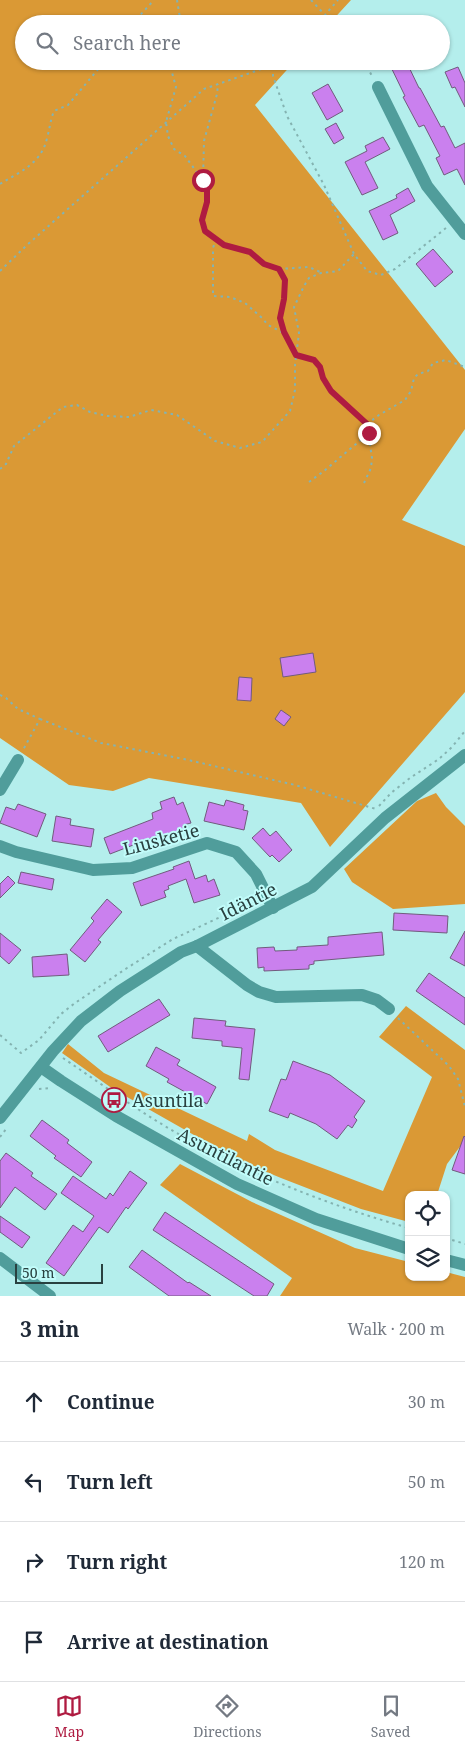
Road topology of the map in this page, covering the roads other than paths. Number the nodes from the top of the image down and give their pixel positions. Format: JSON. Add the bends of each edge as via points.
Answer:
{"nodes":[{"id":1,"x":378,"y":87,"type":"road end"},
{"id":2,"x":465,"y":213,"type":"edge"},
{"id":3,"x":455,"y":221,"type":"junction"},
{"id":4,"x":465,"y":234,"type":"edge"},
{"id":5,"x":465,"y":755,"type":"edge"},
{"id":6,"x":18,"y":760,"type":"road end"},
{"id":7,"x":0,"y":790,"type":"edge"},
{"id":8,"x":0,"y":846,"type":"edge"},
{"id":9,"x":273,"y":908,"type":"junction"},
{"id":10,"x":197,"y":946,"type":"junction"},
{"id":11,"x":390,"y":1009,"type":"road end"},
{"id":12,"x":41,"y":1067,"type":"junction"},
{"id":13,"x":5,"y":1121,"type":"edge"},
{"id":14,"x":405,"y":1248,"type":"edge"},
{"id":15,"x":0,"y":1258,"type":"edge"},
{"id":16,"x":450,"y":1261,"type":"edge"},
{"id":17,"x":465,"y":1265,"type":"edge"},
{"id":18,"x":50,"y":1296,"type":"edge"}],
"edges":[{"from":1,"to":3,"type":"street","via":[[427,186]]},
{"from":2,"to":3,"type":"street"},
{"from":3,"to":4,"type":"street"},
{"from":5,"to":9,"type":"street","name":"Idäntie","via":[[385,818],[312,887]]},
{"from":6,"to":7,"type":"street"},
{"from":8,"to":9,"type":"street","name":"Liusketie","via":[[92,870],[132,868],[207,842],[236,852],[256,874]]},
{"from":9,"to":10,"type":"street","name":"Idäntie"},
{"from":10,"to":11,"type":"street","via":[[259,992],[276,997],[362,995]]},
{"from":10,"to":12,"type":"street","name":"Idäntie","via":[[180,952],[81,1021]]},
{"from":12,"to":13,"type":"street","name":"Idäntie"},
{"from":12,"to":14,"type":"street","name":"Asuntilantie","via":[[236,1184],[316,1219]]},
{"from":15,"to":18,"type":"street"},
{"from":16,"to":17,"type":"street"}]}
